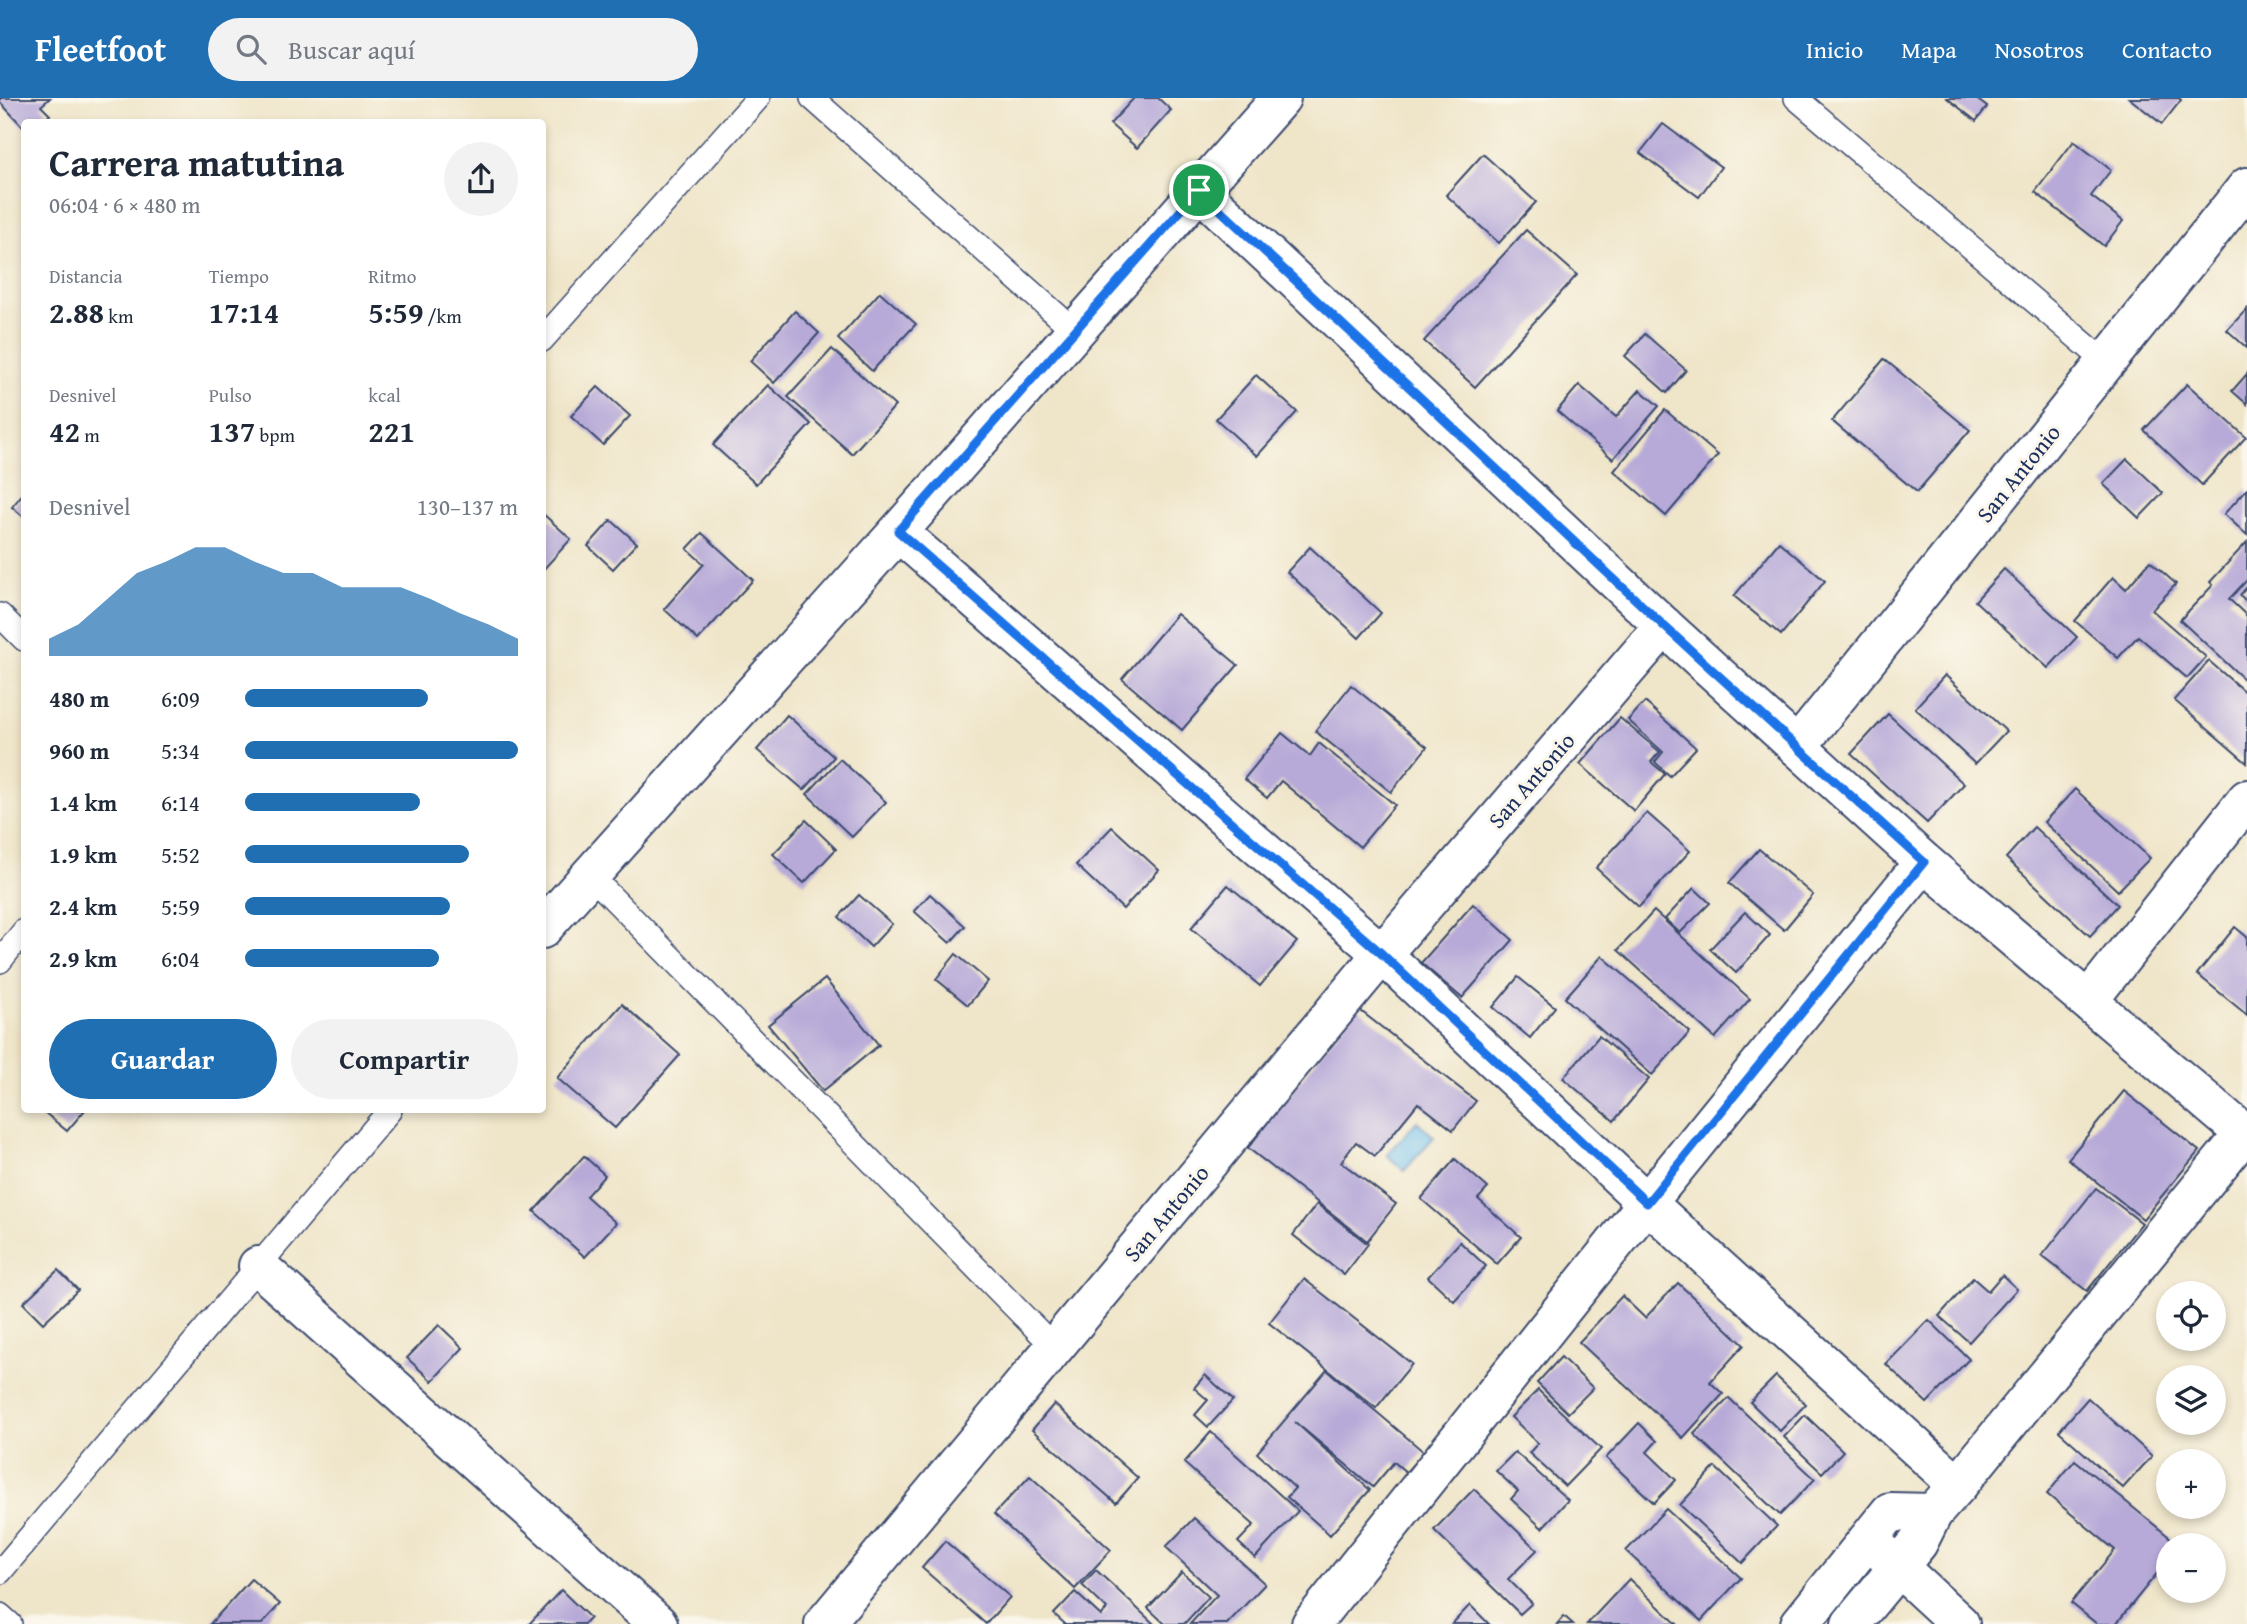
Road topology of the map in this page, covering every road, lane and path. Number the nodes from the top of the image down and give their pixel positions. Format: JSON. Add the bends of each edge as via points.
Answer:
{"nodes":[{"id":1,"x":758,"y":98,"type":"edge"},
{"id":2,"x":812,"y":98,"type":"edge"},
{"id":3,"x":1281,"y":98,"type":"edge"},
{"id":4,"x":1796,"y":98,"type":"edge"},
{"id":5,"x":2247,"y":187,"type":"edge"},
{"id":6,"x":1199,"y":190,"type":"junction"},
{"id":7,"x":1074,"y":330,"type":"junction"},
{"id":8,"x":546,"y":336,"type":"edge"},
{"id":9,"x":2108,"y":363,"type":"junction"},
{"id":10,"x":898,"y":531,"type":"junction"},
{"id":11,"x":0,"y":615,"type":"edge"},
{"id":12,"x":1664,"y":626,"type":"junction"},
{"id":13,"x":21,"y":636,"type":"edge"},
{"id":14,"x":1797,"y":747,"type":"junction"},
{"id":15,"x":2247,"y":799,"type":"edge"},
{"id":16,"x":1924,"y":862,"type":"junction"},
{"id":17,"x":591,"y":876,"type":"junction"},
{"id":18,"x":546,"y":925,"type":"edge"},
{"id":19,"x":21,"y":936,"type":"edge"},
{"id":20,"x":1382,"y":954,"type":"junction"},
{"id":21,"x":0,"y":961,"type":"edge"},
{"id":22,"x":2088,"y":1001,"type":"junction"},
{"id":23,"x":387,"y":1113,"type":"edge"},
{"id":24,"x":2246,"y":1135,"type":"edge"},
{"id":25,"x":1647,"y":1203,"type":"junction"},
{"id":26,"x":258,"y":1266,"type":"junction"},
{"id":27,"x":1054,"y":1347,"type":"junction"},
{"id":28,"x":1958,"y":1485,"type":"junction"},
{"id":29,"x":1933,"y":1513,"type":"junction"},
{"id":30,"x":1868,"y":1539,"type":"junction"},
{"id":31,"x":1899,"y":1566,"type":"junction"},
{"id":32,"x":0,"y":1572,"type":"edge"},
{"id":33,"x":0,"y":1615,"type":"edge"},
{"id":34,"x":10,"y":1624,"type":"edge"},
{"id":35,"x":658,"y":1624,"type":"edge"},
{"id":36,"x":824,"y":1624,"type":"edge"},
{"id":37,"x":1311,"y":1624,"type":"edge"},
{"id":38,"x":1800,"y":1624,"type":"edge"},
{"id":39,"x":1852,"y":1624,"type":"edge"},
{"id":40,"x":1960,"y":1624,"type":"edge"}],
"edges":[{"from":1,"to":8,"type":"lane"},
{"from":2,"to":7,"type":"lane"},
{"from":3,"to":6,"type":"street"},
{"from":4,"to":9,"type":"lane"},
{"from":5,"to":9,"type":"street","name":"San Antonio"},
{"from":6,"to":7,"type":"street"},
{"from":6,"to":12,"type":"street"},
{"from":7,"to":10,"type":"street"},
{"from":9,"to":14,"type":"street","name":"San Antonio"},
{"from":10,"to":17,"type":"street"},
{"from":10,"to":20,"type":"street"},
{"from":11,"to":13,"type":"lane"},
{"from":12,"to":14,"type":"street"},
{"from":12,"to":20,"type":"street","name":"San Antonio"},
{"from":14,"to":16,"type":"street"},
{"from":15,"to":22,"type":"street"},
{"from":16,"to":22,"type":"street"},
{"from":16,"to":25,"type":"street"},
{"from":17,"to":18,"type":"street"},
{"from":17,"to":27,"type":"lane"},
{"from":19,"to":21,"type":"lane"},
{"from":20,"to":25,"type":"street"},
{"from":20,"to":27,"type":"street","name":"San Antonio"},
{"from":22,"to":24,"type":"street"},
{"from":23,"to":26,"type":"lane"},
{"from":24,"to":28,"type":"street"},
{"from":25,"to":28,"type":"street"},
{"from":25,"to":37,"type":"street"},
{"from":26,"to":32,"type":"lane"},
{"from":26,"to":35,"type":"street"},
{"from":27,"to":36,"type":"street","name":"San Antonio"},
{"from":28,"to":29,"type":"street"},
{"from":29,"to":30,"type":"street","via":[[1890,1512]]},
{"from":29,"to":31,"type":"street","via":[[1918,1543]]},
{"from":30,"to":31,"type":"street"},
{"from":30,"to":38,"type":"street"},
{"from":31,"to":39,"type":"street"},
{"from":31,"to":40,"type":"street"},
{"from":33,"to":34,"type":"lane"}]}
